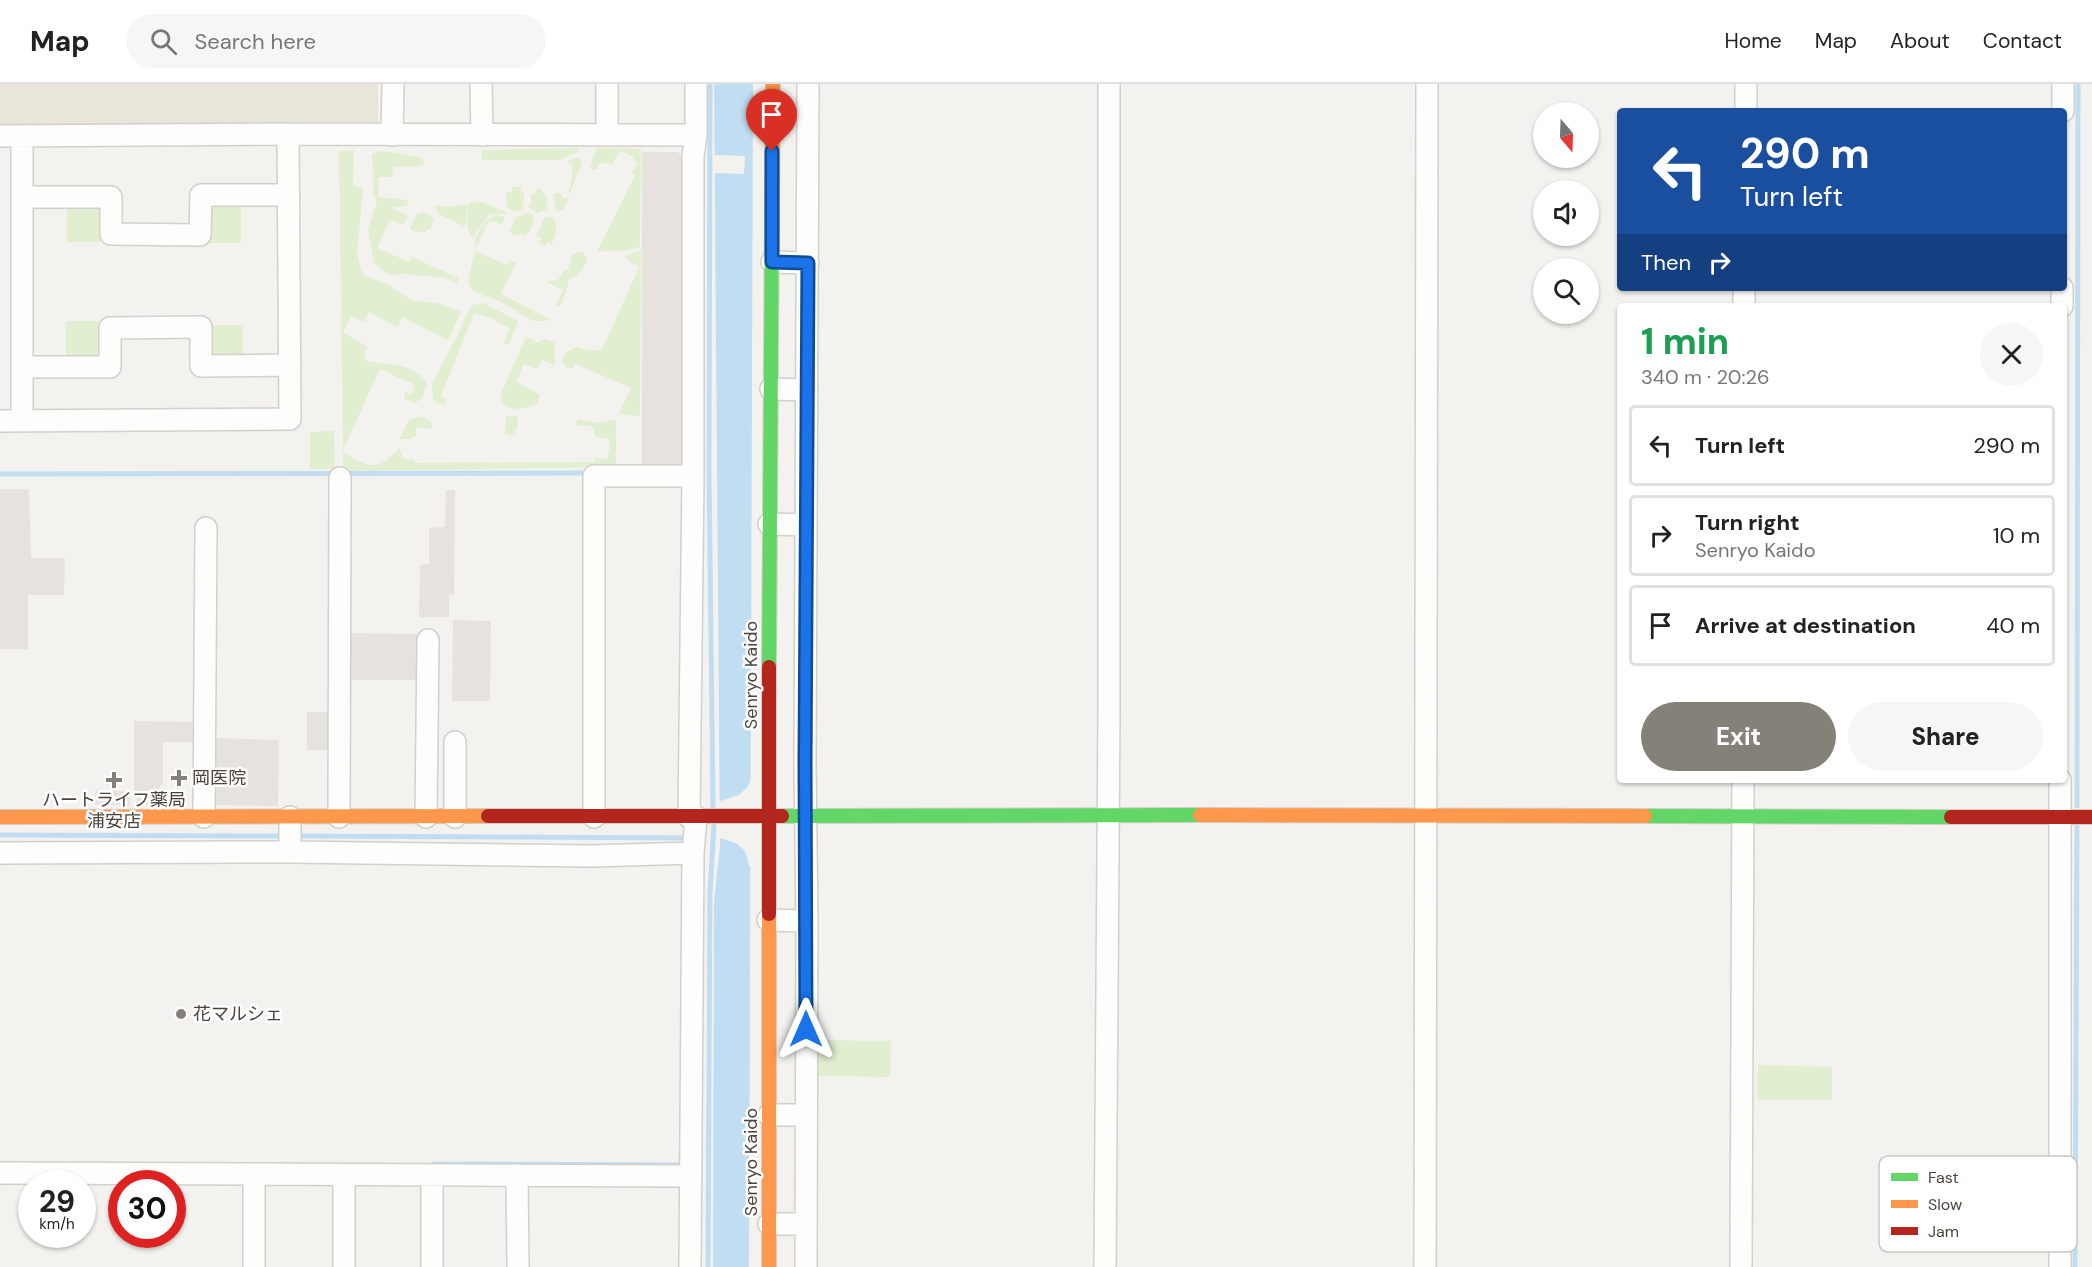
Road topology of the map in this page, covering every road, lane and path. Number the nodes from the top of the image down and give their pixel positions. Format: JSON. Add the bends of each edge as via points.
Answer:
{"nodes":[{"id":1,"x":393,"y":84,"type":"edge"},
{"id":2,"x":482,"y":84,"type":"edge"},
{"id":3,"x":606,"y":84,"type":"edge"},
{"id":4,"x":696,"y":84,"type":"edge"},
{"id":5,"x":773,"y":84,"type":"edge"},
{"id":6,"x":808,"y":84,"type":"edge"},
{"id":7,"x":1109,"y":84,"type":"edge"},
{"id":8,"x":1427,"y":84,"type":"edge"},
{"id":9,"x":1746,"y":84,"type":"edge"},
{"id":10,"x":2063,"y":84,"type":"edge"},
{"id":11,"x":1746,"y":108,"type":"edge"},
{"id":12,"x":2063,"y":108,"type":"edge"},
{"id":13,"x":288,"y":134,"type":"junction"},
{"id":14,"x":392,"y":135,"type":"junction"},
{"id":15,"x":482,"y":135,"type":"junction"},
{"id":16,"x":607,"y":135,"type":"junction"},
{"id":17,"x":696,"y":135,"type":"junction"},
{"id":18,"x":0,"y":136,"type":"edge"},
{"id":19,"x":22,"y":136,"type":"junction"},
{"id":20,"x":289,"y":195,"type":"junction"},
{"id":21,"x":22,"y":197,"type":"junction"},
{"id":22,"x":772,"y":262,"type":"junction"},
{"id":23,"x":801,"y":263,"type":"junction"},
{"id":24,"x":290,"y":365,"type":"junction"},
{"id":25,"x":22,"y":367,"type":"junction"},
{"id":26,"x":771,"y":389,"type":"junction"},
{"id":27,"x":801,"y":390,"type":"junction"},
{"id":28,"x":22,"y":421,"type":"junction"},
{"id":29,"x":0,"y":422,"type":"edge"},
{"id":30,"x":693,"y":476,"type":"junction"},
{"id":31,"x":340,"y":478,"type":"dead end"},
{"id":32,"x":769,"y":524,"type":"junction"},
{"id":33,"x":800,"y":525,"type":"junction"},
{"id":34,"x":206,"y":528,"type":"dead end"},
{"id":35,"x":428,"y":640,"type":"dead end"},
{"id":36,"x":455,"y":742,"type":"dead end"},
{"id":37,"x":1743,"y":783,"type":"edge"},
{"id":38,"x":2061,"y":783,"type":"edge"},
{"id":39,"x":1114,"y":815,"type":"junction"},
{"id":40,"x":1426,"y":815,"type":"junction"},
{"id":41,"x":769,"y":816,"type":"junction"},
{"id":42,"x":805,"y":816,"type":"junction"},
{"id":43,"x":1743,"y":816,"type":"junction"},
{"id":44,"x":0,"y":817,"type":"edge"},
{"id":45,"x":204,"y":817,"type":"junction"},
{"id":46,"x":339,"y":817,"type":"junction"},
{"id":47,"x":426,"y":817,"type":"junction"},
{"id":48,"x":455,"y":817,"type":"junction"},
{"id":49,"x":594,"y":817,"type":"junction"},
{"id":50,"x":698,"y":817,"type":"junction"},
{"id":51,"x":2076,"y":817,"type":"edge"},
{"id":52,"x":290,"y":836,"type":"junction"},
{"id":53,"x":0,"y":853,"type":"edge"},
{"id":54,"x":693,"y":853,"type":"junction"},
{"id":55,"x":768,"y":920,"type":"junction"},
{"id":56,"x":807,"y":921,"type":"junction"},
{"id":57,"x":769,"y":1115,"type":"junction"},
{"id":58,"x":806,"y":1115,"type":"junction"},
{"id":59,"x":2064,"y":1156,"type":"edge"},
{"id":60,"x":0,"y":1173,"type":"edge"},
{"id":61,"x":254,"y":1174,"type":"junction"},
{"id":62,"x":344,"y":1174,"type":"junction"},
{"id":63,"x":432,"y":1175,"type":"junction"},
{"id":64,"x":517,"y":1175,"type":"junction"},
{"id":65,"x":691,"y":1176,"type":"junction"},
{"id":66,"x":769,"y":1224,"type":"junction"},
{"id":67,"x":800,"y":1224,"type":"junction"},
{"id":68,"x":2061,"y":1252,"type":"edge"},
{"id":69,"x":254,"y":1267,"type":"edge"},
{"id":70,"x":345,"y":1267,"type":"edge"},
{"id":71,"x":432,"y":1267,"type":"edge"},
{"id":72,"x":518,"y":1267,"type":"edge"},
{"id":73,"x":690,"y":1267,"type":"edge"},
{"id":74,"x":769,"y":1267,"type":"edge"},
{"id":75,"x":806,"y":1267,"type":"edge"},
{"id":76,"x":1105,"y":1267,"type":"edge"},
{"id":77,"x":1425,"y":1267,"type":"edge"},
{"id":78,"x":1741,"y":1267,"type":"edge"},
{"id":79,"x":2060,"y":1267,"type":"edge"}],
"edges":[{"from":1,"to":14,"type":"street"},
{"from":2,"to":15,"type":"street"},
{"from":3,"to":16,"type":"street"},
{"from":4,"to":17,"type":"street"},
{"from":5,"to":22,"type":"street","name":"Senryo Kaido"},
{"from":6,"to":23,"type":"street"},
{"from":7,"to":39,"type":"street"},
{"from":8,"to":40,"type":"street"},
{"from":9,"to":11,"type":"street"},
{"from":10,"to":12,"type":"street"},
{"from":13,"to":14,"type":"street"},
{"from":13,"to":19,"type":"street"},
{"from":13,"to":20,"type":"street"},
{"from":14,"to":15,"type":"street"},
{"from":15,"to":16,"type":"street"},
{"from":16,"to":17,"type":"street"},
{"from":17,"to":30,"type":"street"},
{"from":18,"to":19,"type":"street"},
{"from":19,"to":21,"type":"street"},
{"from":20,"to":21,"type":"street","via":[[201,195],[200,235],[111,234],[111,197]]},
{"from":20,"to":24,"type":"street"},
{"from":21,"to":25,"type":"street"},
{"from":22,"to":23,"type":"street"},
{"from":22,"to":26,"type":"street","name":"Senryo Kaido"},
{"from":23,"to":27,"type":"street"},
{"from":24,"to":25,"type":"street","via":[[201,366],[201,327],[110,328],[110,367]]},
{"from":24,"to":28,"type":"street","via":[[290,419]]},
{"from":25,"to":28,"type":"street"},
{"from":26,"to":27,"type":"street"},
{"from":26,"to":32,"type":"street","name":"Senryo Kaido"},
{"from":27,"to":33,"type":"street"},
{"from":28,"to":29,"type":"street"},
{"from":30,"to":49,"type":"street","via":[[594,476]]},
{"from":30,"to":50,"type":"street"},
{"from":31,"to":46,"type":"street"},
{"from":32,"to":33,"type":"street"},
{"from":32,"to":41,"type":"street","name":"Senryo Kaido"},
{"from":33,"to":42,"type":"street"},
{"from":34,"to":45,"type":"street"},
{"from":35,"to":47,"type":"street"},
{"from":36,"to":48,"type":"street"},
{"from":37,"to":43,"type":"street"},
{"from":38,"to":51,"type":"street"},
{"from":39,"to":40,"type":"street"},
{"from":39,"to":42,"type":"street"},
{"from":39,"to":76,"type":"street"},
{"from":40,"to":43,"type":"street"},
{"from":40,"to":77,"type":"street"},
{"from":41,"to":42,"type":"street"},
{"from":41,"to":50,"type":"street"},
{"from":41,"to":55,"type":"street","name":"Senryo Kaido"},
{"from":42,"to":56,"type":"street"},
{"from":43,"to":51,"type":"street"},
{"from":43,"to":78,"type":"street"},
{"from":44,"to":45,"type":"street"},
{"from":45,"to":52,"type":"street"},
{"from":46,"to":47,"type":"street"},
{"from":46,"to":52,"type":"street"},
{"from":47,"to":48,"type":"street"},
{"from":48,"to":49,"type":"street"},
{"from":49,"to":50,"type":"street"},
{"from":50,"to":54,"type":"street"},
{"from":51,"to":59,"type":"street"},
{"from":52,"to":53,"type":"street"},
{"from":52,"to":54,"type":"street","via":[[591,856]]},
{"from":54,"to":65,"type":"street"},
{"from":55,"to":56,"type":"street"},
{"from":55,"to":57,"type":"street","name":"Senryo Kaido"},
{"from":56,"to":58,"type":"street"},
{"from":57,"to":58,"type":"street"},
{"from":57,"to":66,"type":"street","name":"Senryo Kaido"},
{"from":58,"to":67,"type":"street"},
{"from":60,"to":61,"type":"street"},
{"from":61,"to":62,"type":"street"},
{"from":61,"to":69,"type":"street"},
{"from":62,"to":63,"type":"street"},
{"from":62,"to":70,"type":"street"},
{"from":63,"to":64,"type":"street"},
{"from":63,"to":71,"type":"street"},
{"from":64,"to":65,"type":"street"},
{"from":64,"to":72,"type":"street"},
{"from":65,"to":73,"type":"street"},
{"from":66,"to":67,"type":"street"},
{"from":66,"to":74,"type":"street","name":"Senryo Kaido"},
{"from":67,"to":75,"type":"street"},
{"from":68,"to":79,"type":"street"}]}
